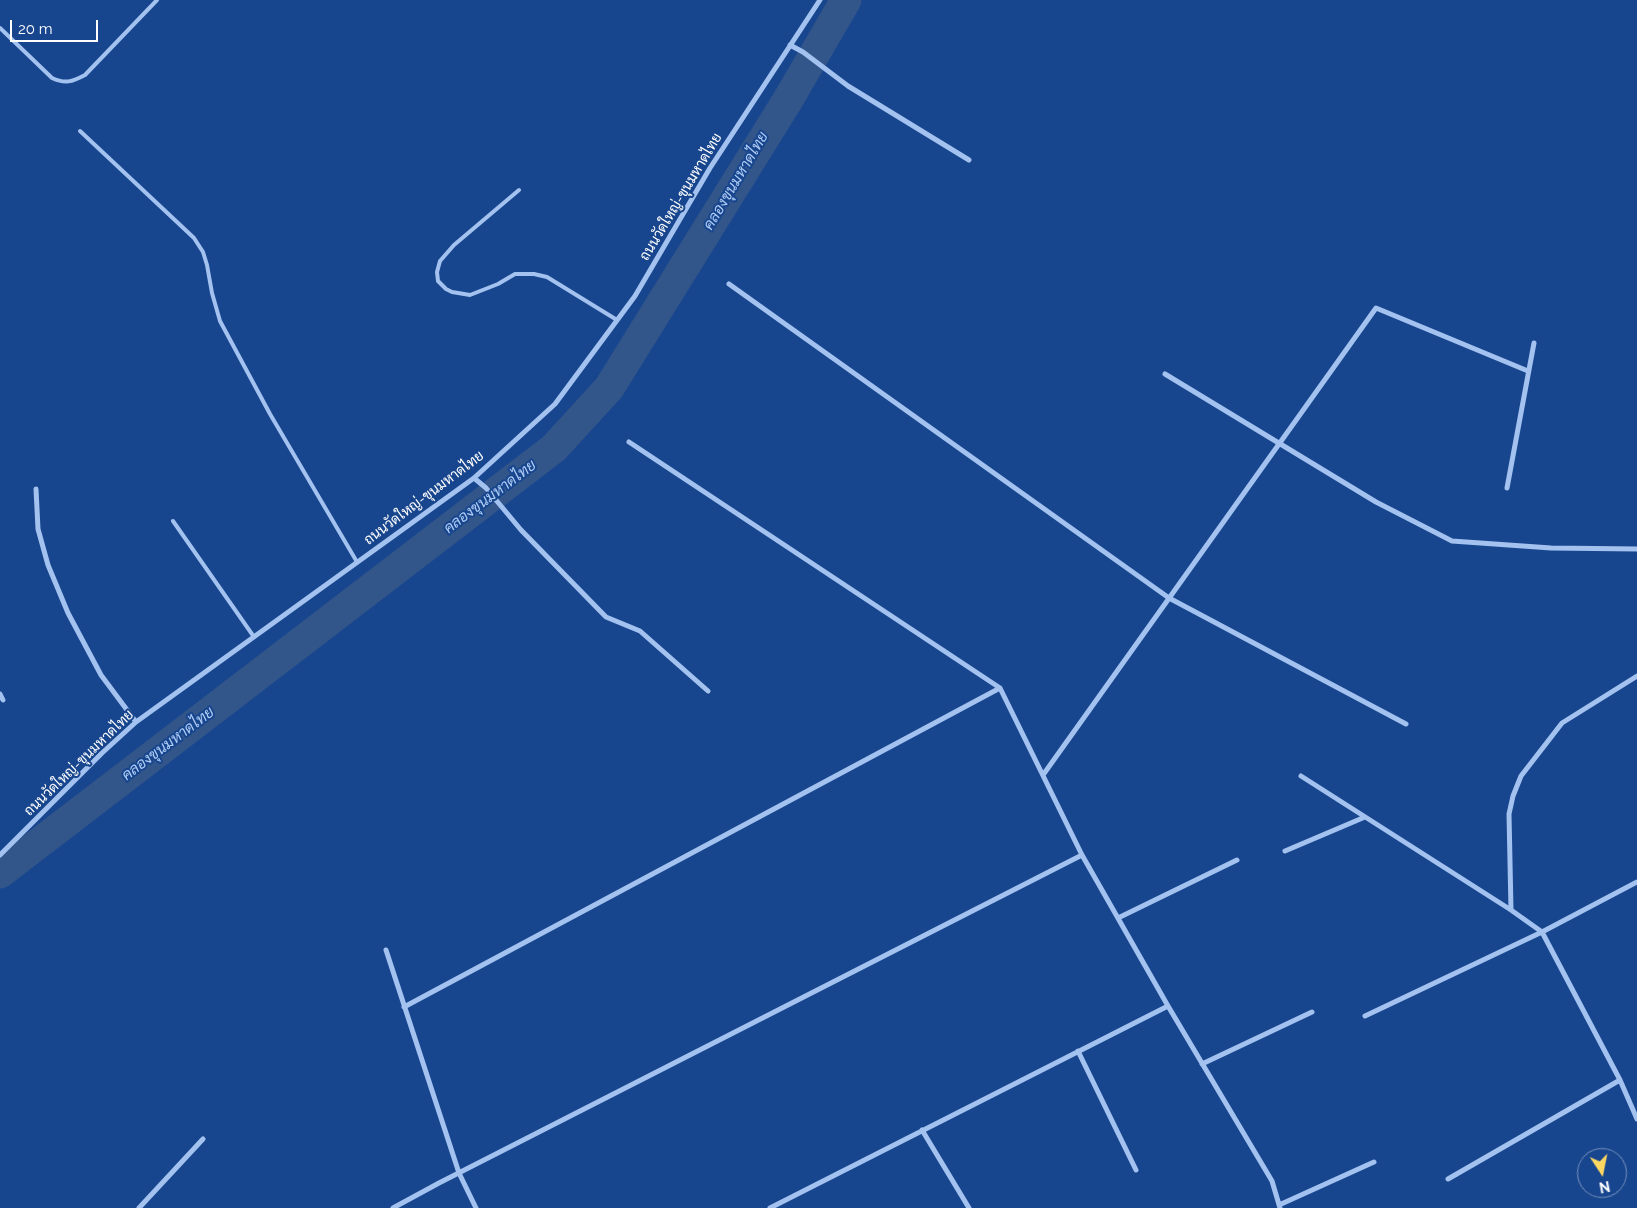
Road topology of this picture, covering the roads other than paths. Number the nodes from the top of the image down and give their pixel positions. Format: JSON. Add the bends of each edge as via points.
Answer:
{"nodes":[{"id":1,"x":157,"y":0,"type":"edge"},
{"id":2,"x":820,"y":0,"type":"edge"},
{"id":3,"x":0,"y":28,"type":"edge"},
{"id":4,"x":790,"y":45,"type":"junction"},
{"id":5,"x":80,"y":131,"type":"dead end"},
{"id":6,"x":969,"y":160,"type":"dead end"},
{"id":7,"x":520,"y":190,"type":"dead end"},
{"id":8,"x":729,"y":284,"type":"dead end"},
{"id":9,"x":618,"y":320,"type":"junction"},
{"id":10,"x":1534,"y":343,"type":"dead end"},
{"id":11,"x":1528,"y":371,"type":"junction"},
{"id":12,"x":1165,"y":374,"type":"dead end"},
{"id":13,"x":629,"y":442,"type":"dead end"},
{"id":14,"x":1280,"y":443,"type":"junction"},
{"id":15,"x":474,"y":478,"type":"junction"},
{"id":16,"x":1507,"y":488,"type":"dead end"},
{"id":17,"x":36,"y":489,"type":"dead end"},
{"id":18,"x":173,"y":521,"type":"dead end"},
{"id":19,"x":1637,"y":549,"type":"edge"},
{"id":20,"x":357,"y":562,"type":"junction"},
{"id":21,"x":1169,"y":598,"type":"junction"},
{"id":22,"x":254,"y":637,"type":"junction"},
{"id":23,"x":1637,"y":676,"type":"edge"},
{"id":24,"x":1000,"y":688,"type":"junction"},
{"id":25,"x":708,"y":691,"type":"dead end"},
{"id":26,"x":0,"y":694,"type":"edge"},
{"id":27,"x":3,"y":700,"type":"dead end"},
{"id":28,"x":136,"y":722,"type":"junction"},
{"id":29,"x":1406,"y":724,"type":"dead end"},
{"id":30,"x":1043,"y":775,"type":"junction"},
{"id":31,"x":1301,"y":776,"type":"dead end"},
{"id":32,"x":1366,"y":817,"type":"junction"},
{"id":33,"x":1285,"y":851,"type":"dead end"},
{"id":34,"x":0,"y":855,"type":"edge"},
{"id":35,"x":1082,"y":855,"type":"junction"},
{"id":36,"x":1237,"y":860,"type":"dead end"},
{"id":37,"x":1637,"y":882,"type":"edge"},
{"id":38,"x":1512,"y":910,"type":"junction"},
{"id":39,"x":1118,"y":918,"type":"junction"},
{"id":40,"x":1542,"y":932,"type":"junction"},
{"id":41,"x":386,"y":950,"type":"dead end"},
{"id":42,"x":1168,"y":1006,"type":"junction"},
{"id":43,"x":404,"y":1007,"type":"junction"},
{"id":44,"x":1312,"y":1012,"type":"dead end"},
{"id":45,"x":1365,"y":1016,"type":"dead end"},
{"id":46,"x":1078,"y":1051,"type":"junction"},
{"id":47,"x":1202,"y":1064,"type":"junction"},
{"id":48,"x":1620,"y":1080,"type":"junction"},
{"id":49,"x":1637,"y":1119,"type":"edge"},
{"id":50,"x":922,"y":1130,"type":"junction"},
{"id":51,"x":203,"y":1139,"type":"dead end"},
{"id":52,"x":1374,"y":1162,"type":"dead end"},
{"id":53,"x":1136,"y":1170,"type":"dead end"},
{"id":54,"x":459,"y":1173,"type":"junction"},
{"id":55,"x":1448,"y":1178,"type":"dead end"},
{"id":56,"x":782,"y":1202,"type":"junction"},
{"id":57,"x":1279,"y":1206,"type":"edge"},
{"id":58,"x":139,"y":1208,"type":"edge"},
{"id":59,"x":393,"y":1208,"type":"edge"},
{"id":60,"x":476,"y":1208,"type":"edge"},
{"id":61,"x":770,"y":1208,"type":"edge"},
{"id":62,"x":785,"y":1208,"type":"edge"},
{"id":63,"x":969,"y":1208,"type":"edge"}],
"edges":[{"from":1,"to":3,"type":"lane","via":[[85,75],[72,82],[62,83],[52,78]]},
{"from":2,"to":4,"type":"street","name":"ถนนวัดใหญ่-ขุนมหาดไทย"},
{"from":4,"to":6,"type":"street","via":[[848,86]]},
{"from":4,"to":9,"type":"street","name":"ถนนวัดใหญ่-ขุนมหาดไทย","via":[[710,168]]},
{"from":5,"to":20,"type":"lane","via":[[194,238],[203,252],[220,321]]},
{"from":7,"to":9,"type":"lane","via":[[454,245],[440,261],[438,282],[452,292],[470,295],[515,274],[534,274],[547,277]]},
{"from":8,"to":21,"type":"street"},
{"from":9,"to":15,"type":"street","name":"ถนนวัดใหญ่-ขุนมหาดไทย","via":[[555,404]]},
{"from":10,"to":11,"type":"street"},
{"from":11,"to":14,"type":"street","via":[[1376,308]]},
{"from":11,"to":16,"type":"street"},
{"from":12,"to":14,"type":"street"},
{"from":13,"to":24,"type":"street"},
{"from":14,"to":19,"type":"street","via":[[1376,502],[1452,541],[1551,548]]},
{"from":14,"to":21,"type":"street"},
{"from":15,"to":20,"type":"street","name":"ถนนวัดใหญ่-ขุนมหาดไทย"},
{"from":15,"to":25,"type":"street","via":[[606,616],[640,631]]},
{"from":17,"to":28,"type":"street","via":[[38,529],[48,565],[68,612],[101,675]]},
{"from":18,"to":22,"type":"lane"},
{"from":20,"to":22,"type":"street","name":"ถนนวัดใหญ่-ขุนมหาดไทย"},
{"from":21,"to":29,"type":"street"},
{"from":21,"to":30,"type":"street"},
{"from":22,"to":28,"type":"street","name":"ถนนวัดใหญ่-ขุนมหาดไทย"},
{"from":23,"to":38,"type":"street","via":[[1562,723],[1521,776],[1509,814]]},
{"from":24,"to":30,"type":"street"},
{"from":24,"to":43,"type":"street"},
{"from":26,"to":27,"type":"street"},
{"from":28,"to":34,"type":"street","name":"ถนนวัดใหญ่-ขุนมหาดไทย"},
{"from":30,"to":35,"type":"street"},
{"from":31,"to":32,"type":"street"},
{"from":32,"to":33,"type":"street"},
{"from":32,"to":38,"type":"street"},
{"from":35,"to":39,"type":"street"},
{"from":35,"to":54,"type":"street"},
{"from":36,"to":39,"type":"street"},
{"from":37,"to":40,"type":"street"},
{"from":38,"to":40,"type":"street"},
{"from":39,"to":42,"type":"street"},
{"from":40,"to":45,"type":"street"},
{"from":40,"to":48,"type":"street"},
{"from":41,"to":43,"type":"street"},
{"from":42,"to":46,"type":"street"},
{"from":42,"to":47,"type":"street"},
{"from":43,"to":54,"type":"street"},
{"from":44,"to":47,"type":"street"},
{"from":46,"to":50,"type":"street"},
{"from":46,"to":53,"type":"street"},
{"from":47,"to":57,"type":"street","via":[[1272,1181]]},
{"from":48,"to":49,"type":"street"},
{"from":48,"to":55,"type":"street"},
{"from":50,"to":56,"type":"street"},
{"from":50,"to":63,"type":"street"},
{"from":51,"to":58,"type":"street"},
{"from":52,"to":57,"type":"street"},
{"from":54,"to":59,"type":"street"},
{"from":54,"to":60,"type":"street"},
{"from":56,"to":61,"type":"street"},
{"from":56,"to":62,"type":"street"}]}
